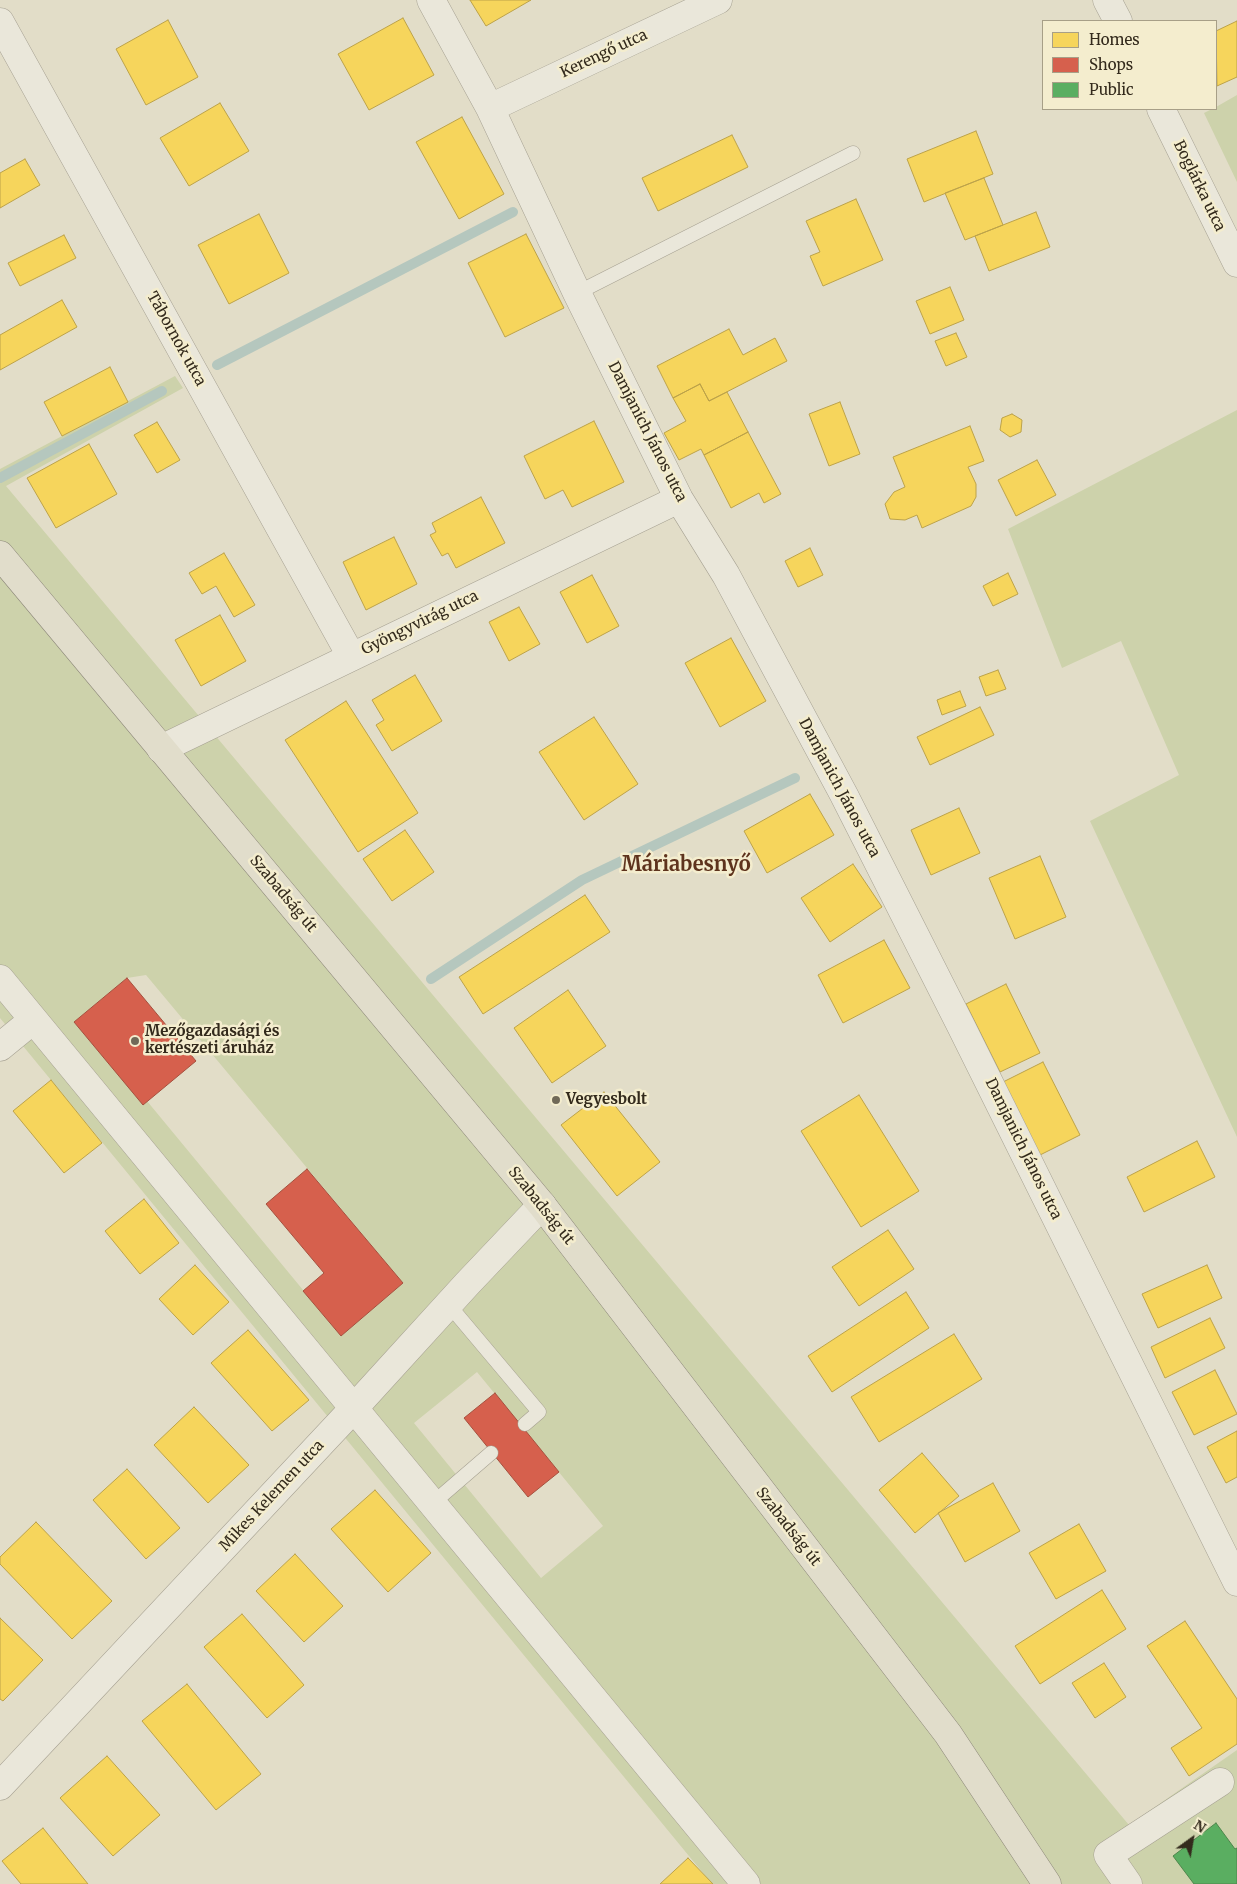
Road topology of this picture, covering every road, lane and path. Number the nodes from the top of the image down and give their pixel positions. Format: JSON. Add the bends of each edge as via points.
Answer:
{"nodes":[{"id":1,"x":431,"y":0,"type":"edge"},
{"id":2,"x":718,"y":0,"type":"edge"},
{"id":3,"x":1107,"y":0,"type":"edge"},
{"id":4,"x":1117,"y":20,"type":"edge"},
{"id":5,"x":0,"y":22,"type":"edge"},
{"id":6,"x":490,"y":108,"type":"junction"},
{"id":7,"x":1161,"y":110,"type":"edge"},
{"id":8,"x":853,"y":153,"type":"dead end"},
{"id":9,"x":1237,"y":263,"type":"edge"},
{"id":10,"x":577,"y":293,"type":"junction"},
{"id":11,"x":679,"y":498,"type":"junction"},
{"id":12,"x":0,"y":555,"type":"edge"},
{"id":13,"x":351,"y":656,"type":"junction"},
{"id":14,"x":161,"y":748,"type":"junction"},
{"id":15,"x":0,"y":979,"type":"edge"},
{"id":16,"x":33,"y":1020,"type":"junction"},
{"id":17,"x":0,"y":1048,"type":"edge"},
{"id":18,"x":542,"y":1205,"type":"junction"},
{"id":19,"x":448,"y":1305,"type":"junction"},
{"id":20,"x":354,"y":1408,"type":"junction"},
{"id":21,"x":525,"y":1424,"type":"dead end"},
{"id":22,"x":491,"y":1453,"type":"dead end"},
{"id":23,"x":432,"y":1503,"type":"junction"},
{"id":24,"x":1237,"y":1582,"type":"edge"},
{"id":25,"x":1220,"y":1782,"type":"dead end"},
{"id":26,"x":0,"y":1786,"type":"edge"},
{"id":27,"x":746,"y":1884,"type":"edge"},
{"id":28,"x":1047,"y":1884,"type":"edge"},
{"id":29,"x":1128,"y":1884,"type":"edge"}],
"edges":[{"from":1,"to":6,"type":"street","name":"Damjanich János utca"},
{"from":2,"to":6,"type":"street","name":"Kerengő utca"},
{"from":3,"to":4,"type":"street"},
{"from":5,"to":13,"type":"street","name":"Tábornok utca"},
{"from":6,"to":10,"type":"street","name":"Damjanich János utca"},
{"from":7,"to":9,"type":"street","name":"Boglárka utca"},
{"from":8,"to":10,"type":"lane"},
{"from":10,"to":11,"type":"street","name":"Damjanich János utca"},
{"from":11,"to":13,"type":"street","name":"Gyöngyvirág utca"},
{"from":11,"to":24,"type":"street","name":"Damjanich János utca","via":[[726,575],[844,795]]},
{"from":12,"to":14,"type":"main road","name":"Szabadság út"},
{"from":13,"to":14,"type":"street","name":"Gyöngyvirág utca"},
{"from":14,"to":18,"type":"main road","name":"Szabadság út"},
{"from":15,"to":16,"type":"street"},
{"from":16,"to":17,"type":"street"},
{"from":16,"to":20,"type":"street"},
{"from":18,"to":19,"type":"street","name":"Mikes Kelemen utca"},
{"from":18,"to":28,"type":"main road","name":"Szabadság út","via":[[948,1734]]},
{"from":19,"to":20,"type":"street","name":"Mikes Kelemen utca"},
{"from":19,"to":21,"type":"lane","via":[[539,1412]]},
{"from":20,"to":23,"type":"street"},
{"from":20,"to":26,"type":"street","name":"Mikes Kelemen utca"},
{"from":22,"to":23,"type":"lane"},
{"from":23,"to":27,"type":"street"},
{"from":25,"to":29,"type":"street","via":[[1108,1855]]}]}
